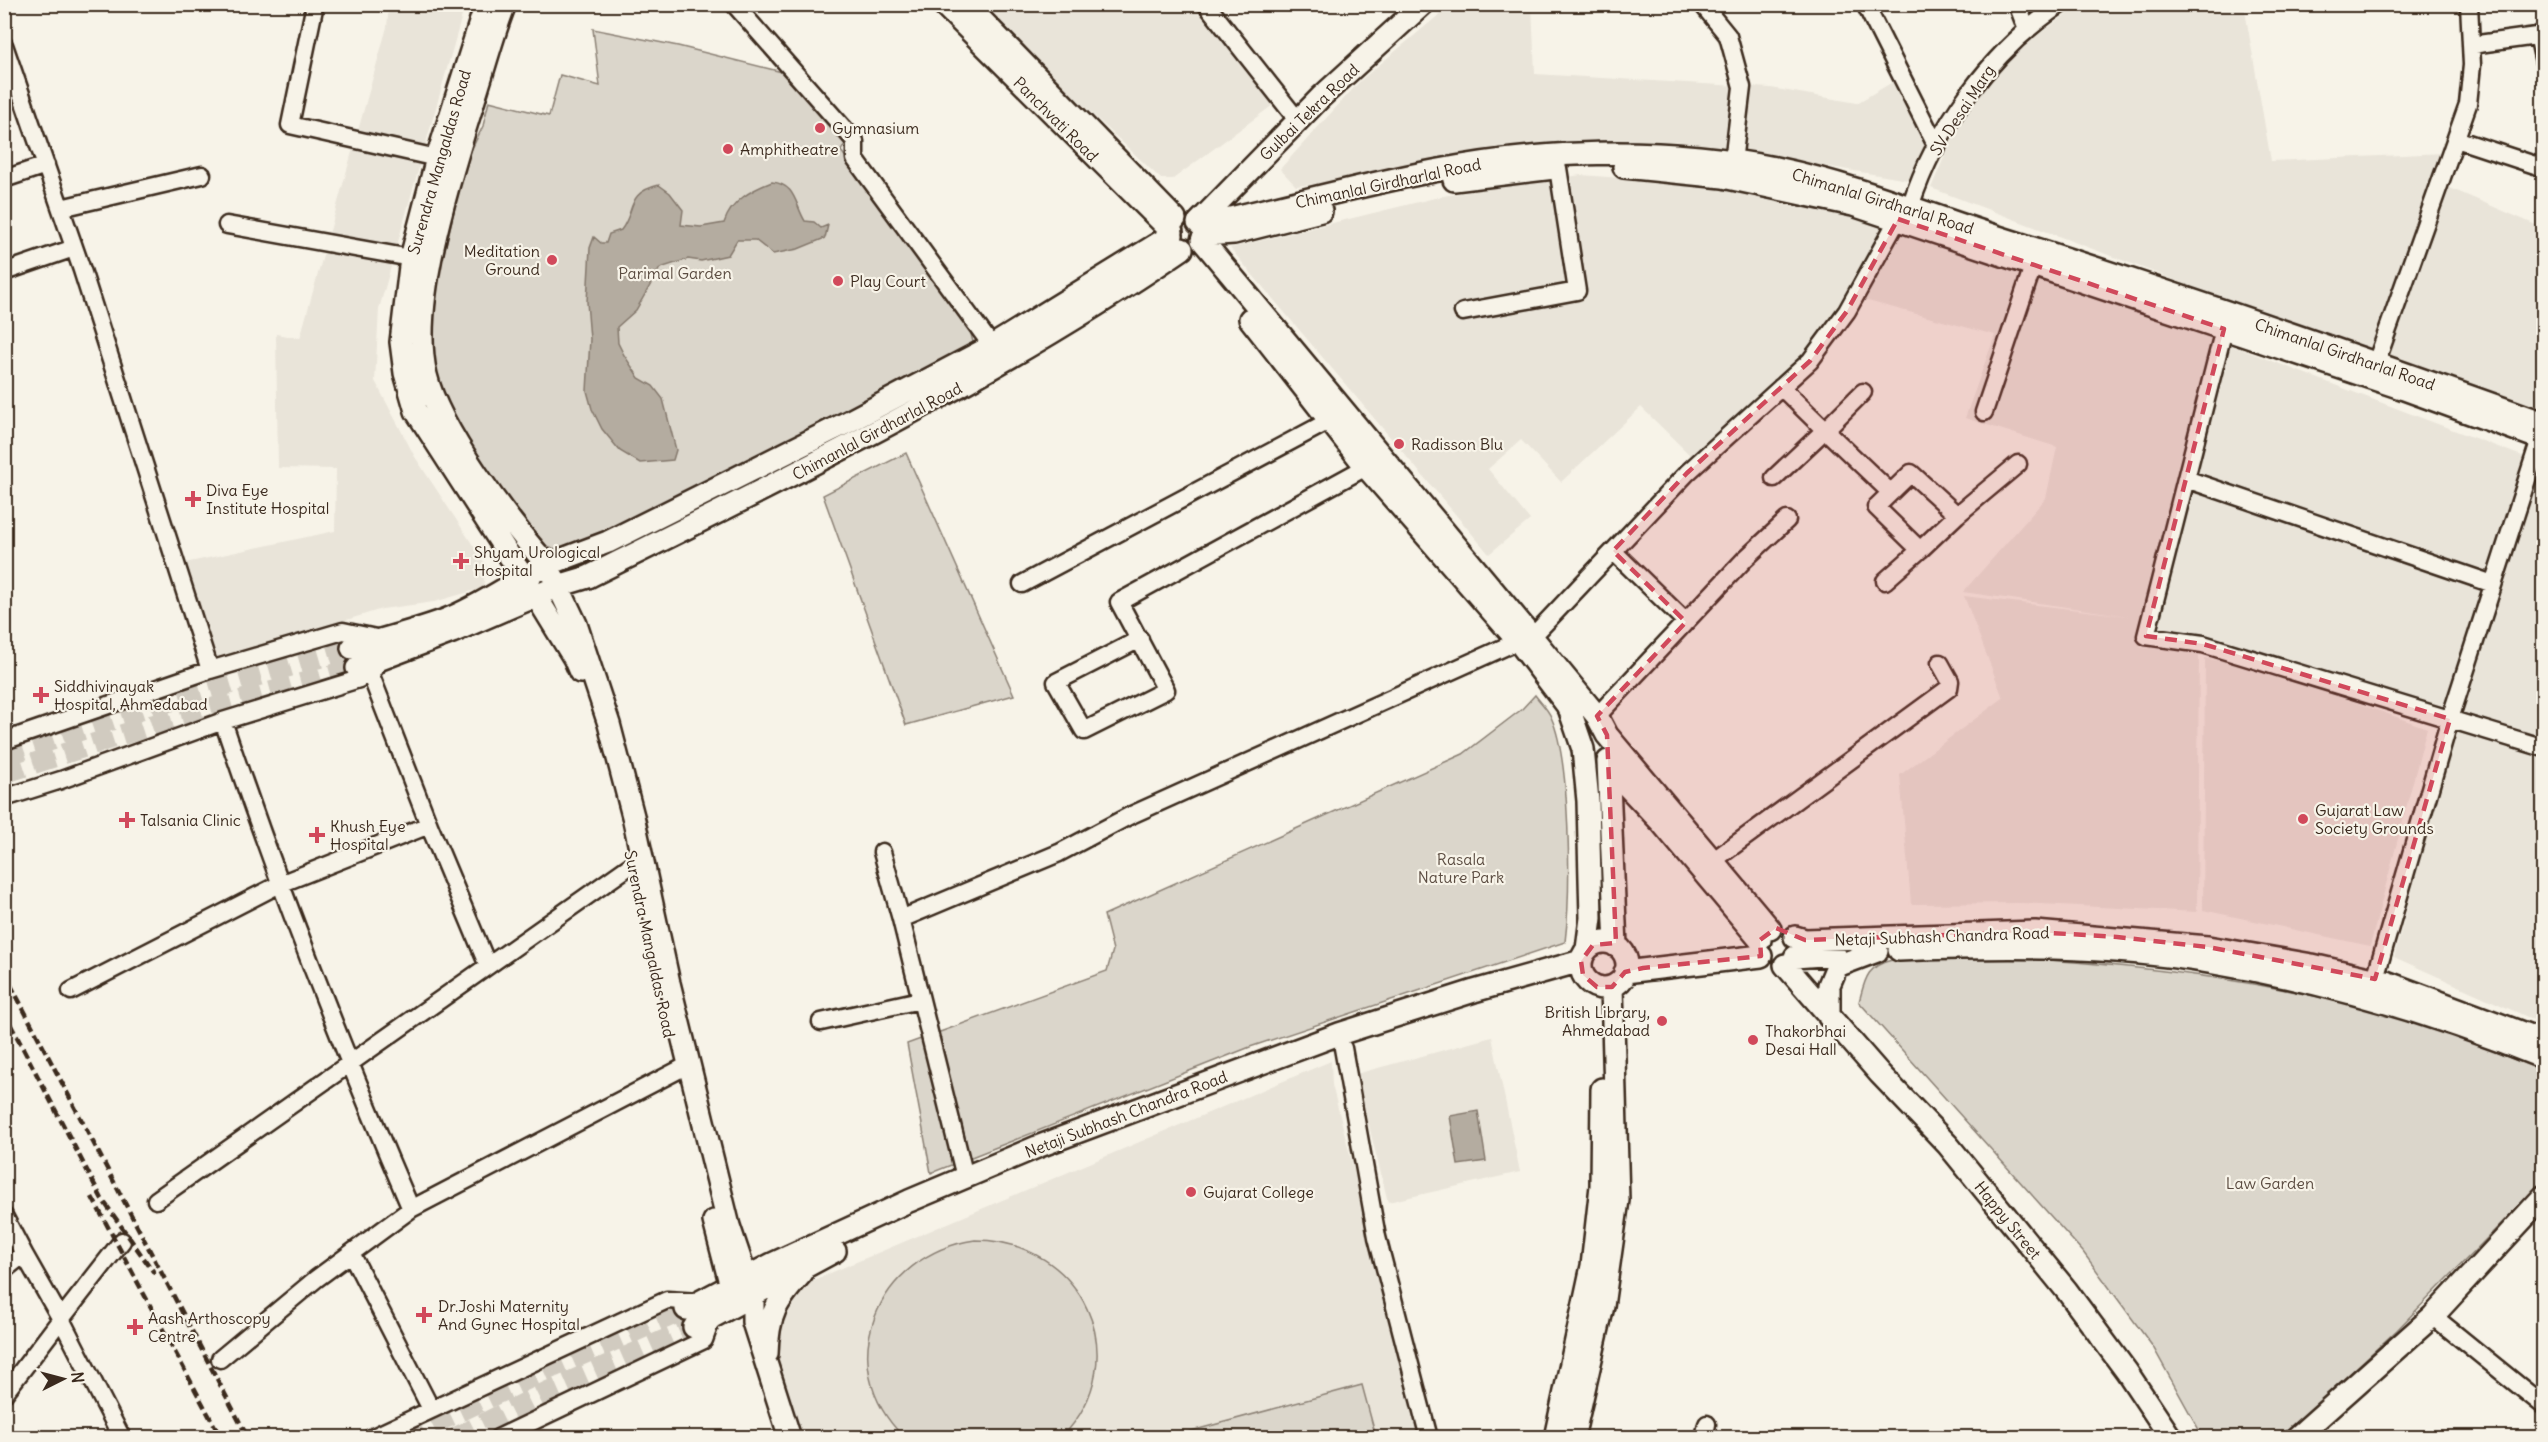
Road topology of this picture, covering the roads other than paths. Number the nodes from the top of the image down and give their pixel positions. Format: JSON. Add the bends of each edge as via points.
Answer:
{"nodes":[{"id":1,"x":315,"y":4,"type":"edge"},
{"id":2,"x":486,"y":4,"type":"edge"},
{"id":3,"x":505,"y":4,"type":"edge"},
{"id":4,"x":734,"y":4,"type":"edge"},
{"id":5,"x":943,"y":4,"type":"edge"},
{"id":6,"x":966,"y":4,"type":"edge"},
{"id":7,"x":1206,"y":4,"type":"edge"},
{"id":8,"x":1407,"y":4,"type":"edge"},
{"id":9,"x":1423,"y":4,"type":"edge"},
{"id":10,"x":1702,"y":4,"type":"edge"},
{"id":11,"x":1865,"y":4,"type":"edge"},
{"id":12,"x":2017,"y":4,"type":"edge"},
{"id":13,"x":2061,"y":4,"type":"edge"},
{"id":14,"x":2469,"y":4,"type":"edge"},
{"id":15,"x":2027,"y":30,"type":"junction"},
{"id":16,"x":2541,"y":35,"type":"edge"},
{"id":17,"x":4,"y":45,"type":"edge"},
{"id":18,"x":2471,"y":45,"type":"junction"},
{"id":19,"x":2544,"y":62,"type":"edge"},
{"id":20,"x":10,"y":78,"type":"edge"},
{"id":21,"x":1292,"y":113,"type":"junction"},
{"id":22,"x":2456,"y":139,"type":"junction"},
{"id":23,"x":1937,"y":147,"type":"junction"},
{"id":24,"x":437,"y":158,"type":"junction"},
{"id":25,"x":1733,"y":162,"type":"junction"},
{"id":26,"x":46,"y":165,"type":"junction"},
{"id":27,"x":1558,"y":168,"type":"junction"},
{"id":28,"x":2544,"y":168,"type":"edge"},
{"id":29,"x":202,"y":175,"type":"dead end"},
{"id":30,"x":4,"y":178,"type":"edge"},
{"id":31,"x":61,"y":208,"type":"junction"},
{"id":32,"x":1904,"y":213,"type":"junction"},
{"id":33,"x":227,"y":225,"type":"dead end"},
{"id":34,"x":1189,"y":233,"type":"junction"},
{"id":35,"x":74,"y":248,"type":"junction"},
{"id":36,"x":411,"y":258,"type":"junction"},
{"id":37,"x":2033,"y":266,"type":"junction"},
{"id":38,"x":4,"y":272,"type":"edge"},
{"id":39,"x":1463,"y":312,"type":"dead end"},
{"id":40,"x":2224,"y":329,"type":"junction"},
{"id":41,"x":992,"y":346,"type":"junction"},
{"id":42,"x":2376,"y":363,"type":"junction"},
{"id":43,"x":1781,"y":387,"type":"junction"},
{"id":44,"x":1863,"y":392,"type":"dead end"},
{"id":45,"x":1984,"y":412,"type":"dead end"},
{"id":46,"x":1329,"y":421,"type":"junction"},
{"id":47,"x":1825,"y":430,"type":"junction"},
{"id":48,"x":2542,"y":434,"type":"edge"},
{"id":49,"x":2018,"y":464,"type":"dead end"},
{"id":50,"x":1366,"y":467,"type":"junction"},
{"id":51,"x":1774,"y":478,"type":"dead end"},
{"id":52,"x":2186,"y":479,"type":"junction"},
{"id":53,"x":1890,"y":492,"type":"junction"},
{"id":54,"x":1957,"y":516,"type":"junction"},
{"id":55,"x":1787,"y":519,"type":"dead end"},
{"id":56,"x":1920,"y":550,"type":"junction"},
{"id":57,"x":1613,"y":551,"type":"junction"},
{"id":58,"x":548,"y":565,"type":"junction"},
{"id":59,"x":523,"y":577,"type":"junction"},
{"id":60,"x":1885,"y":581,"type":"dead end"},
{"id":61,"x":1022,"y":584,"type":"dead end"},
{"id":62,"x":2493,"y":584,"type":"junction"},
{"id":63,"x":558,"y":586,"type":"junction"},
{"id":64,"x":536,"y":596,"type":"junction"},
{"id":65,"x":1686,"y":622,"type":"junction"},
{"id":66,"x":1140,"y":639,"type":"junction"},
{"id":67,"x":1525,"y":639,"type":"junction"},
{"id":68,"x":384,"y":649,"type":"junction"},
{"id":69,"x":359,"y":663,"type":"junction"},
{"id":70,"x":1940,"y":663,"type":"dead end"},
{"id":71,"x":210,"y":670,"type":"junction"},
{"id":72,"x":1597,"y":716,"type":"junction"},
{"id":73,"x":2450,"y":719,"type":"junction"},
{"id":74,"x":223,"y":721,"type":"junction"},
{"id":75,"x":1607,"y":735,"type":"junction"},
{"id":76,"x":4,"y":741,"type":"edge"},
{"id":77,"x":2544,"y":748,"type":"edge"},
{"id":78,"x":1608,"y":767,"type":"junction"},
{"id":79,"x":4,"y":798,"type":"edge"},
{"id":80,"x":429,"y":825,"type":"junction"},
{"id":81,"x":882,"y":852,"type":"dead end"},
{"id":82,"x":1714,"y":860,"type":"junction"},
{"id":83,"x":633,"y":863,"type":"junction"},
{"id":84,"x":280,"y":884,"type":"junction"},
{"id":85,"x":901,"y":919,"type":"junction"},
{"id":86,"x":1762,"y":943,"type":"junction"},
{"id":87,"x":1877,"y":951,"type":"junction"},
{"id":88,"x":1792,"y":953,"type":"junction"},
{"id":89,"x":488,"y":966,"type":"junction"},
{"id":90,"x":1603,"y":967,"type":"junction"},
{"id":91,"x":2374,"y":979,"type":"junction"},
{"id":92,"x":71,"y":991,"type":"dead end"},
{"id":93,"x":921,"y":1000,"type":"junction"},
{"id":94,"x":1829,"y":1017,"type":"junction"},
{"id":95,"x":821,"y":1023,"type":"dead end"},
{"id":96,"x":2544,"y":1041,"type":"edge"},
{"id":97,"x":1343,"y":1047,"type":"junction"},
{"id":98,"x":2544,"y":1058,"type":"edge"},
{"id":99,"x":349,"y":1064,"type":"junction"},
{"id":100,"x":683,"y":1067,"type":"junction"},
{"id":101,"x":965,"y":1177,"type":"junction"},
{"id":102,"x":2544,"y":1196,"type":"edge"},
{"id":103,"x":156,"y":1200,"type":"dead end"},
{"id":104,"x":411,"y":1209,"type":"junction"},
{"id":105,"x":4,"y":1216,"type":"edge"},
{"id":106,"x":2544,"y":1216,"type":"edge"},
{"id":107,"x":122,"y":1241,"type":"dead end"},
{"id":108,"x":351,"y":1253,"type":"junction"},
{"id":109,"x":24,"y":1254,"type":"junction"},
{"id":110,"x":815,"y":1260,"type":"junction"},
{"id":111,"x":4,"y":1270,"type":"edge"},
{"id":112,"x":741,"y":1291,"type":"junction"},
{"id":113,"x":698,"y":1314,"type":"junction"},
{"id":114,"x":61,"y":1318,"type":"junction"},
{"id":115,"x":2438,"y":1320,"type":"junction"},
{"id":116,"x":220,"y":1359,"type":"dead end"},
{"id":117,"x":767,"y":1368,"type":"junction"},
{"id":118,"x":4,"y":1394,"type":"edge"},
{"id":119,"x":2544,"y":1406,"type":"edge"},
{"id":120,"x":431,"y":1408,"type":"junction"},
{"id":121,"x":122,"y":1437,"type":"edge"},
{"id":122,"x":371,"y":1437,"type":"edge"},
{"id":123,"x":498,"y":1437,"type":"edge"},
{"id":124,"x":790,"y":1437,"type":"edge"},
{"id":125,"x":1429,"y":1437,"type":"edge"},
{"id":126,"x":1555,"y":1437,"type":"edge"},
{"id":127,"x":1573,"y":1437,"type":"edge"},
{"id":128,"x":2171,"y":1437,"type":"edge"},
{"id":129,"x":2296,"y":1437,"type":"edge"},
{"id":130,"x":2316,"y":1437,"type":"edge"}],
"edges":[{"from":1,"to":24,"type":"street","via":[[290,125]]},
{"from":2,"to":24,"type":"main road","name":"Surendra Mangaldas Road"},
{"from":3,"to":58,"type":"main road","name":"Surendra Mangaldas Road","via":[[458,152],[431,259],[423,362],[434,400],[472,464]]},
{"from":4,"to":41,"type":"street","via":[[855,141],[855,159]]},
{"from":5,"to":34,"type":"main road","name":"Panchvati Road"},
{"from":6,"to":34,"type":"main road","name":"Panchvati Road"},
{"from":7,"to":21,"type":"street"},
{"from":8,"to":21,"type":"main road","name":"Gulbai Tekra Road"},
{"from":9,"to":34,"type":"main road","name":"Gulbai Tekra Road","via":[[1321,97]]},
{"from":10,"to":25,"type":"street","via":[[1728,36],[1742,87]]},
{"from":11,"to":23,"type":"street"},
{"from":12,"to":15,"type":"street"},
{"from":13,"to":15,"type":"street","name":"SV Desai Marg"},
{"from":14,"to":18,"type":"street"},
{"from":15,"to":23,"type":"street","name":"SV Desai Marg","via":[[2003,51],[1973,89]]},
{"from":16,"to":18,"type":"street"},
{"from":16,"to":19,"type":"street"},
{"from":17,"to":20,"type":"street"},
{"from":18,"to":22,"type":"street","via":[[2468,104]]},
{"from":20,"to":26,"type":"street"},
{"from":21,"to":34,"type":"main road","name":"Gulbai Tekra Road","via":[[1245,161]]},
{"from":22,"to":28,"type":"street"},
{"from":22,"to":42,"type":"street"},
{"from":23,"to":32,"type":"street","name":"SV Desai Marg"},
{"from":24,"to":36,"type":"main road","name":"Surendra Mangaldas Road"},
{"from":25,"to":32,"type":"main road","name":"Chimanlal Girdharlal Road","via":[[1780,170]]},
{"from":25,"to":34,"type":"main road","name":"Chimanlal Girdharlal Road","via":[[1639,154],[1509,157],[1436,169]]},
{"from":26,"to":30,"type":"street"},
{"from":26,"to":31,"type":"street"},
{"from":27,"to":32,"type":"main road","name":"Chimanlal Girdharlal Road","via":[[1636,167],[1723,177]]},
{"from":27,"to":34,"type":"main road","name":"Chimanlal Girdharlal Road","via":[[1438,182],[1234,233]]},
{"from":27,"to":39,"type":"street","via":[[1577,291]]},
{"from":29,"to":31,"type":"street"},
{"from":31,"to":35,"type":"street"},
{"from":32,"to":37,"type":"main road","name":"Chimanlal Girdharlal Road"},
{"from":32,"to":42,"type":"main road","name":"Chimanlal Girdharlal Road"},
{"from":32,"to":43,"type":"street","name":"SV Desai Marg","via":[[1847,311],[1810,361]]},
{"from":33,"to":36,"type":"street"},
{"from":34,"to":41,"type":"main road","name":"Chimanlal Girdharlal Road"},
{"from":34,"to":46,"type":"main road"},
{"from":34,"to":63,"type":"main road","name":"Chimanlal Girdharlal Road","via":[[966,385],[588,577]]},
{"from":34,"to":67,"type":"main road"},
{"from":35,"to":38,"type":"street"},
{"from":35,"to":71,"type":"street"},
{"from":36,"to":59,"type":"main road","name":"Surendra Mangaldas Road","via":[[401,342],[416,411]]},
{"from":37,"to":40,"type":"main road","name":"Chimanlal Girdharlal Road"},
{"from":37,"to":45,"type":"street"},
{"from":40,"to":48,"type":"main road","name":"Chimanlal Girdharlal Road"},
{"from":40,"to":52,"type":"street"},
{"from":41,"to":58,"type":"main road","name":"Chimanlal Girdharlal Road","via":[[608,542]]},
{"from":42,"to":48,"type":"main road","name":"Chimanlal Girdharlal Road"},
{"from":43,"to":47,"type":"street"},
{"from":43,"to":57,"type":"street","name":"SV Desai Marg","via":[[1687,473]]},
{"from":44,"to":47,"type":"street"},
{"from":46,"to":50,"type":"main road"},
{"from":46,"to":61,"type":"street"},
{"from":47,"to":51,"type":"street"},
{"from":47,"to":53,"type":"street"},
{"from":48,"to":62,"type":"street"},
{"from":49,"to":54,"type":"street"},
{"from":50,"to":66,"type":"street","via":[[1119,602]]},
{"from":50,"to":67,"type":"main road"},
{"from":52,"to":62,"type":"street"},
{"from":52,"to":73,"type":"street","via":[[2146,636],[2203,644]]},
{"from":53,"to":54,"type":"street","via":[[1911,473]]},
{"from":53,"to":56,"type":"street","via":[[1876,507]]},
{"from":54,"to":56,"type":"street"},
{"from":55,"to":65,"type":"street"},
{"from":56,"to":60,"type":"street"},
{"from":57,"to":65,"type":"street"},
{"from":57,"to":67,"type":"street","name":"SV Desai Marg"},
{"from":58,"to":59,"type":"main road","name":"Chimanlal Girdharlal Road"},
{"from":58,"to":63,"type":"main road","name":"Surendra Mangaldas Road"},
{"from":59,"to":64,"type":"main road","name":"Surendra Mangaldas Road"},
{"from":59,"to":68,"type":"main road","via":[[509,588]]},
{"from":62,"to":73,"type":"street"},
{"from":63,"to":64,"type":"main road","name":"Chimanlal Girdharlal Road"},
{"from":63,"to":100,"type":"main road","name":"Surendra Mangaldas Road","via":[[576,624],[609,724],[633,816]]},
{"from":64,"to":68,"type":"main road"},
{"from":64,"to":83,"type":"main road","name":"Surendra Mangaldas Road","via":[[574,658],[597,718]]},
{"from":65,"to":72,"type":"street"},
{"from":66,"to":66,"type":"street","via":[[1166,690],[1083,731],[1056,682]]},
{"from":67,"to":72,"type":"main road"},
{"from":67,"to":85,"type":"street","via":[[1129,816],[1059,853]]},
{"from":67,"to":90,"type":"main road","via":[[1569,708],[1583,748],[1591,918]]},
{"from":68,"to":69,"type":"main road"},
{"from":68,"to":69,"type":"street"},
{"from":68,"to":71,"type":"street","via":[[343,631]]},
{"from":69,"to":74,"type":"street"},
{"from":69,"to":80,"type":"street"},
{"from":70,"to":82,"type":"street","via":[[1950,681],[1949,688]]},
{"from":71,"to":76,"type":"street"},
{"from":72,"to":75,"type":"main road"},
{"from":73,"to":77,"type":"street"},
{"from":73,"to":91,"type":"street"},
{"from":74,"to":79,"type":"street"},
{"from":74,"to":84,"type":"street"},
{"from":75,"to":78,"type":"main road"},
{"from":75,"to":82,"type":"main road"},
{"from":78,"to":86,"type":"main road","via":[[1661,822]]},
{"from":78,"to":90,"type":"main road"},
{"from":80,"to":84,"type":"street"},
{"from":80,"to":89,"type":"street"},
{"from":81,"to":85,"type":"street"},
{"from":82,"to":86,"type":"main road"},
{"from":83,"to":89,"type":"street"},
{"from":83,"to":100,"type":"main road","name":"Surendra Mangaldas Road"},
{"from":84,"to":92,"type":"street"},
{"from":84,"to":99,"type":"street"},
{"from":85,"to":93,"type":"street"},
{"from":86,"to":88,"type":"main road","via":[[1768,964]]},
{"from":86,"to":88,"type":"main road","via":[[1781,928]]},
{"from":86,"to":90,"type":"main road","name":"Netaji Subhash Chandra Road"},
{"from":87,"to":88,"type":"main road","name":"Netaji Subhash Chandra Road"},
{"from":87,"to":94,"type":"main road","via":[[1837,966],[1829,985]]},
{"from":87,"to":98,"type":"main road","name":"Netaji Subhash Chandra Road","via":[[2037,948],[2207,962],[2382,999]]},
{"from":88,"to":91,"type":"main road","name":"Netaji Subhash Chandra Road","via":[[1805,940],[2035,932],[2208,947]]},
{"from":88,"to":94,"type":"main road","name":"Happy Street"},
{"from":89,"to":99,"type":"street"},
{"from":90,"to":97,"type":"main road","name":"Netaji Subhash Chandra Road"},
{"from":90,"to":101,"type":"main road","name":"Netaji Subhash Chandra Road","via":[[1484,988],[1339,1034],[1121,1114]]},
{"from":90,"to":126,"type":"main road","via":[[1601,1186],[1592,1266]]},
{"from":90,"to":127,"type":"main road","via":[[1618,1200],[1602,1306]]},
{"from":91,"to":96,"type":"main road","name":"Netaji Subhash Chandra Road"},
{"from":93,"to":95,"type":"street"},
{"from":93,"to":101,"type":"street"},
{"from":94,"to":128,"type":"main road","name":"Happy Street","via":[[1948,1145],[2067,1291]]},
{"from":97,"to":110,"type":"main road","name":"Netaji Subhash Chandra Road","via":[[1042,1160]]},
{"from":97,"to":125,"type":"street","via":[[1377,1237]]},
{"from":99,"to":103,"type":"street"},
{"from":99,"to":104,"type":"street"},
{"from":100,"to":104,"type":"street"},
{"from":100,"to":112,"type":"main road","name":"Surendra Mangaldas Road"},
{"from":101,"to":112,"type":"main road","name":"Netaji Subhash Chandra Road","via":[[772,1264]]},
{"from":102,"to":115,"type":"main road"},
{"from":104,"to":108,"type":"street"},
{"from":105,"to":109,"type":"street"},
{"from":106,"to":115,"type":"main road"},
{"from":107,"to":114,"type":"street"},
{"from":108,"to":116,"type":"street"},
{"from":108,"to":120,"type":"street"},
{"from":109,"to":111,"type":"street"},
{"from":109,"to":114,"type":"street"},
{"from":110,"to":112,"type":"main road","name":"Netaji Subhash Chandra Road"},
{"from":110,"to":117,"type":"main road","via":[[775,1304],[767,1337]]},
{"from":112,"to":113,"type":"main road","name":"Netaji Subhash Chandra Road"},
{"from":112,"to":117,"type":"main road","name":"Surendra Mangaldas Road"},
{"from":113,"to":120,"type":"street","via":[[667,1300]]},
{"from":113,"to":123,"type":"street","via":[[704,1340]]},
{"from":114,"to":118,"type":"street"},
{"from":114,"to":121,"type":"street"},
{"from":115,"to":119,"type":"street"},
{"from":115,"to":129,"type":"main road"},
{"from":115,"to":130,"type":"main road"},
{"from":117,"to":124,"type":"main road"},
{"from":120,"to":122,"type":"street"}]}
